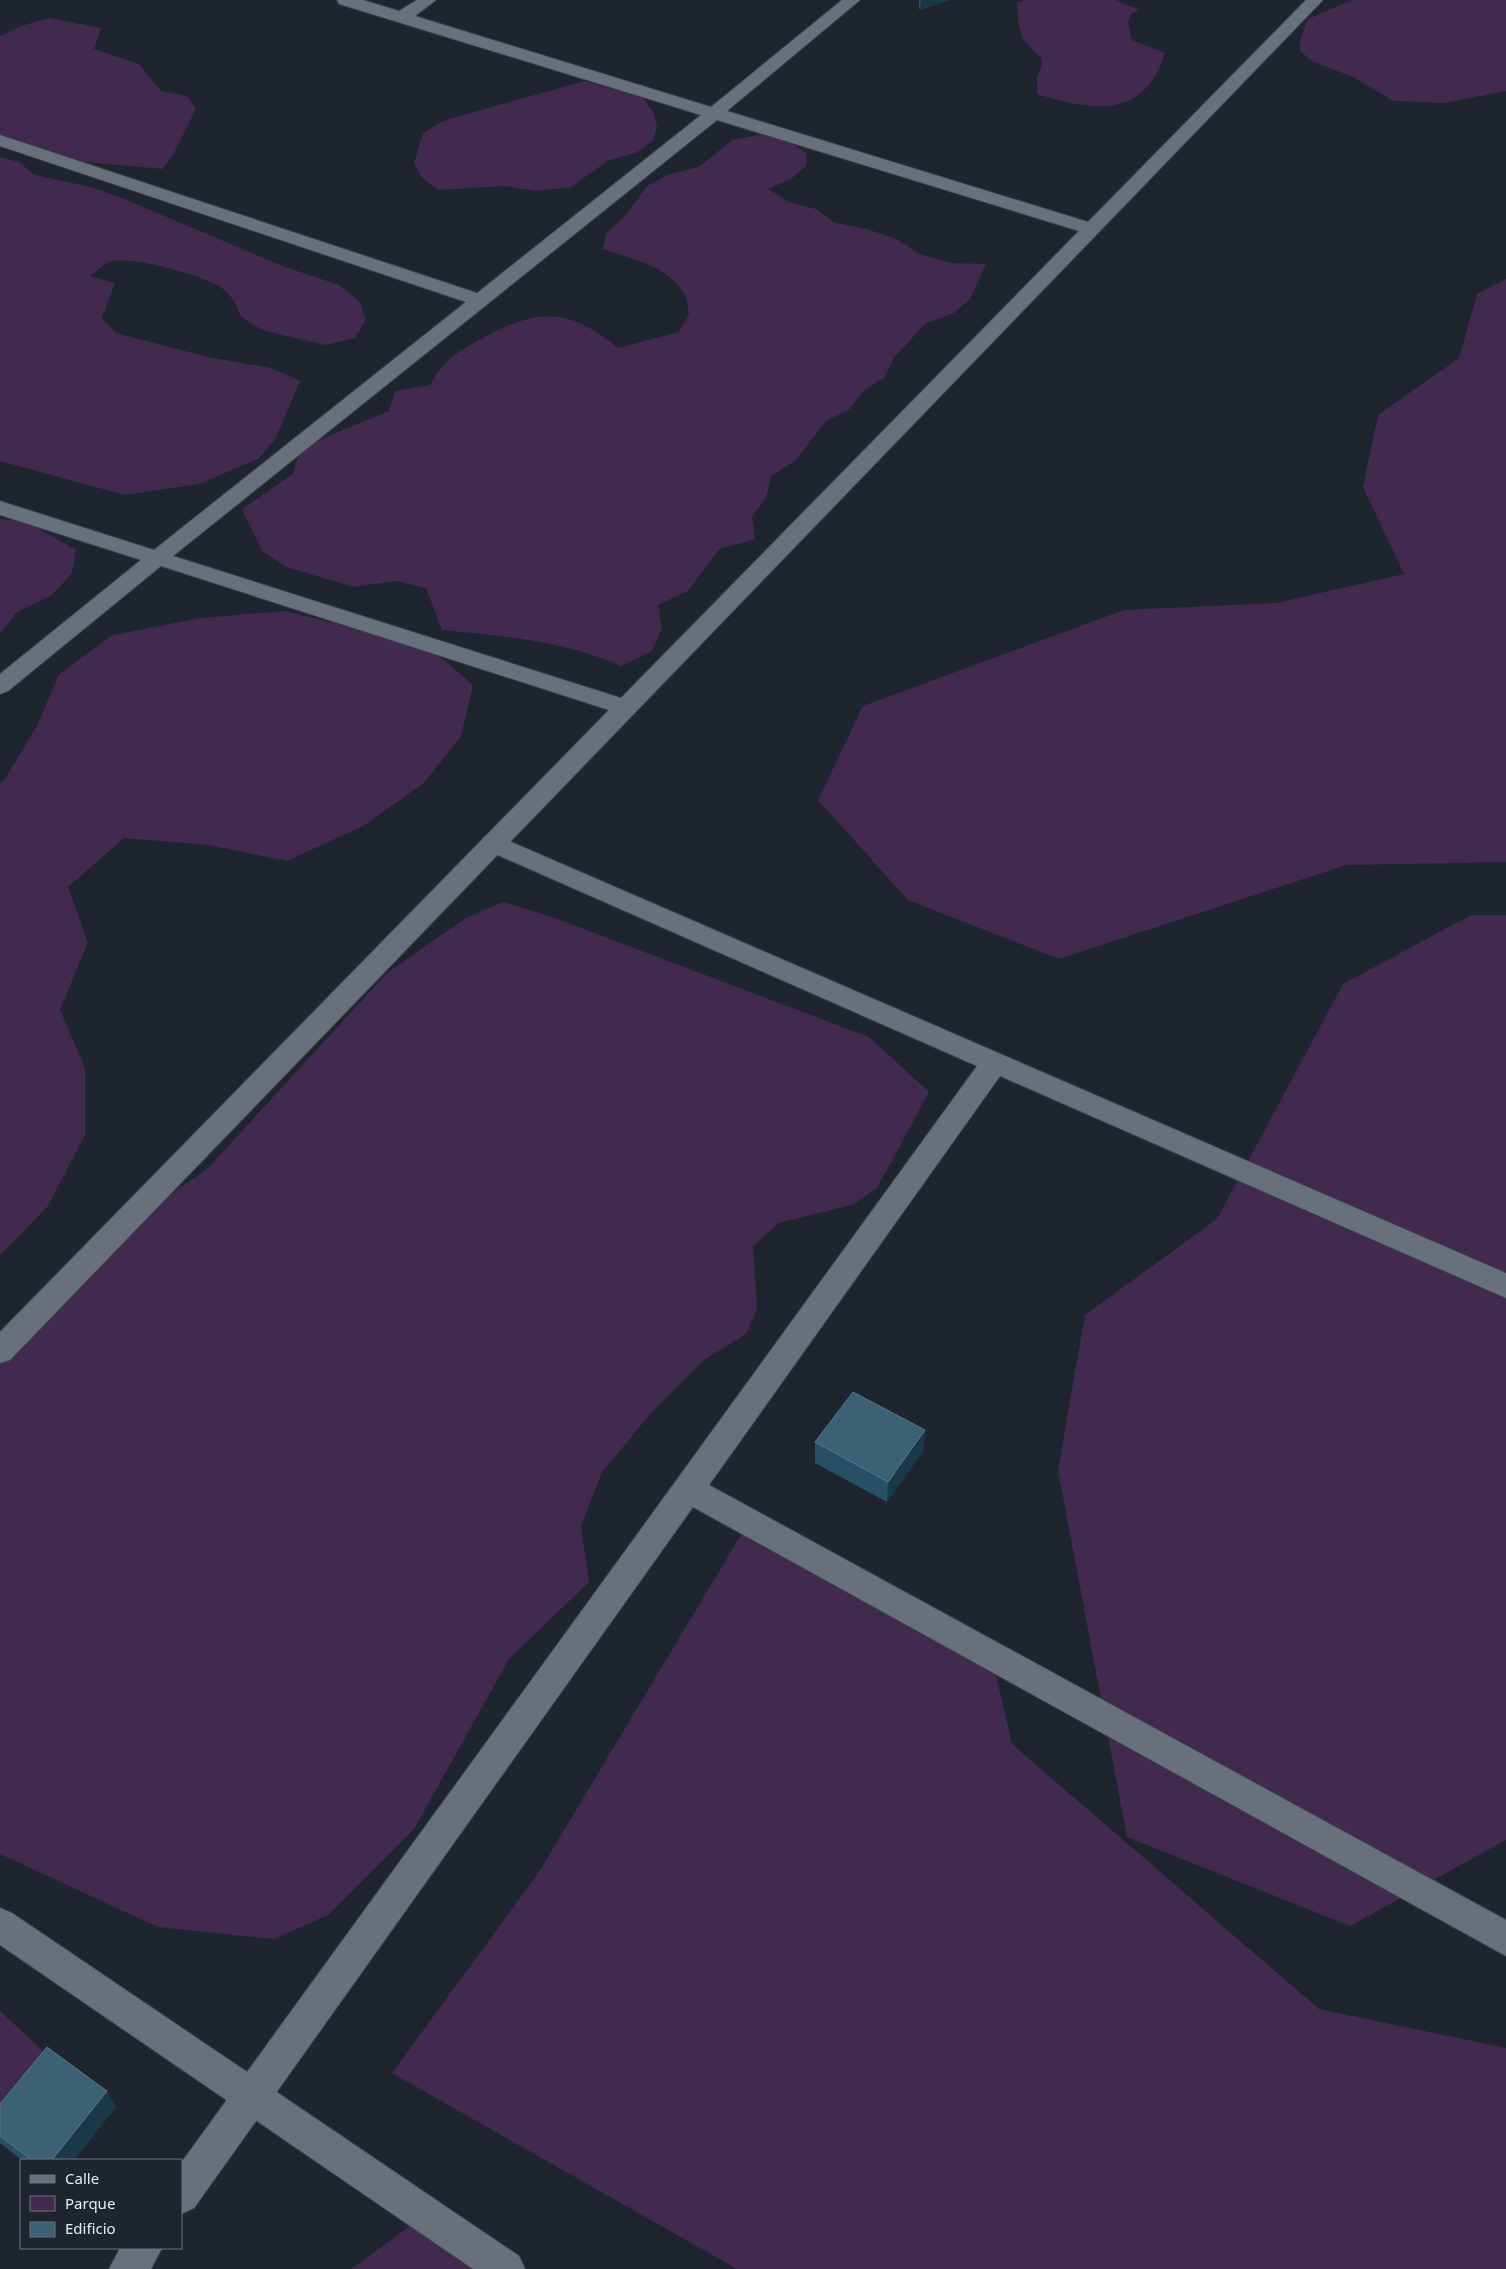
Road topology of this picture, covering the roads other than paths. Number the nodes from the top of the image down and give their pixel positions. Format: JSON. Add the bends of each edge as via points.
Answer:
{"nodes":[{"id":1,"x":345,"y":0,"type":"edge"},
{"id":2,"x":428,"y":0,"type":"edge"},
{"id":3,"x":852,"y":0,"type":"edge"},
{"id":4,"x":1314,"y":0,"type":"edge"},
{"id":5,"x":402,"y":18,"type":"junction"},
{"id":6,"x":715,"y":114,"type":"junction"},
{"id":7,"x":0,"y":140,"type":"edge"},
{"id":8,"x":1091,"y":229,"type":"junction"},
{"id":9,"x":479,"y":300,"type":"junction"},
{"id":10,"x":0,"y":508,"type":"edge"},
{"id":11,"x":156,"y":558,"type":"junction"},
{"id":12,"x":0,"y":686,"type":"edge"},
{"id":13,"x":625,"y":707,"type":"junction"},
{"id":14,"x":493,"y":843,"type":"junction"},
{"id":15,"x":995,"y":1062,"type":"junction"},
{"id":16,"x":1506,"y":1286,"type":"edge"},
{"id":17,"x":0,"y":1351,"type":"edge"},
{"id":18,"x":688,"y":1489,"type":"junction"},
{"id":19,"x":0,"y":1925,"type":"edge"},
{"id":20,"x":1506,"y":1939,"type":"edge"},
{"id":21,"x":252,"y":2096,"type":"junction"},
{"id":22,"x":182,"y":2194,"type":"edge"},
{"id":23,"x":142,"y":2249,"type":"edge"},
{"id":24,"x":128,"y":2269,"type":"edge"},
{"id":25,"x":506,"y":2269,"type":"edge"}],
"edges":[{"from":1,"to":5,"type":"street"},
{"from":2,"to":5,"type":"street"},
{"from":3,"to":6,"type":"street"},
{"from":4,"to":8,"type":"street"},
{"from":5,"to":6,"type":"street"},
{"from":6,"to":8,"type":"street"},
{"from":6,"to":9,"type":"street"},
{"from":7,"to":9,"type":"street"},
{"from":8,"to":13,"type":"street"},
{"from":9,"to":11,"type":"street"},
{"from":10,"to":11,"type":"street"},
{"from":11,"to":12,"type":"street"},
{"from":11,"to":13,"type":"street"},
{"from":13,"to":14,"type":"street"},
{"from":14,"to":15,"type":"street"},
{"from":14,"to":17,"type":"street"},
{"from":15,"to":16,"type":"street"},
{"from":15,"to":18,"type":"street"},
{"from":18,"to":20,"type":"street"},
{"from":18,"to":21,"type":"street"},
{"from":19,"to":21,"type":"street"},
{"from":21,"to":22,"type":"street"},
{"from":21,"to":25,"type":"street"},
{"from":23,"to":24,"type":"street"}]}
